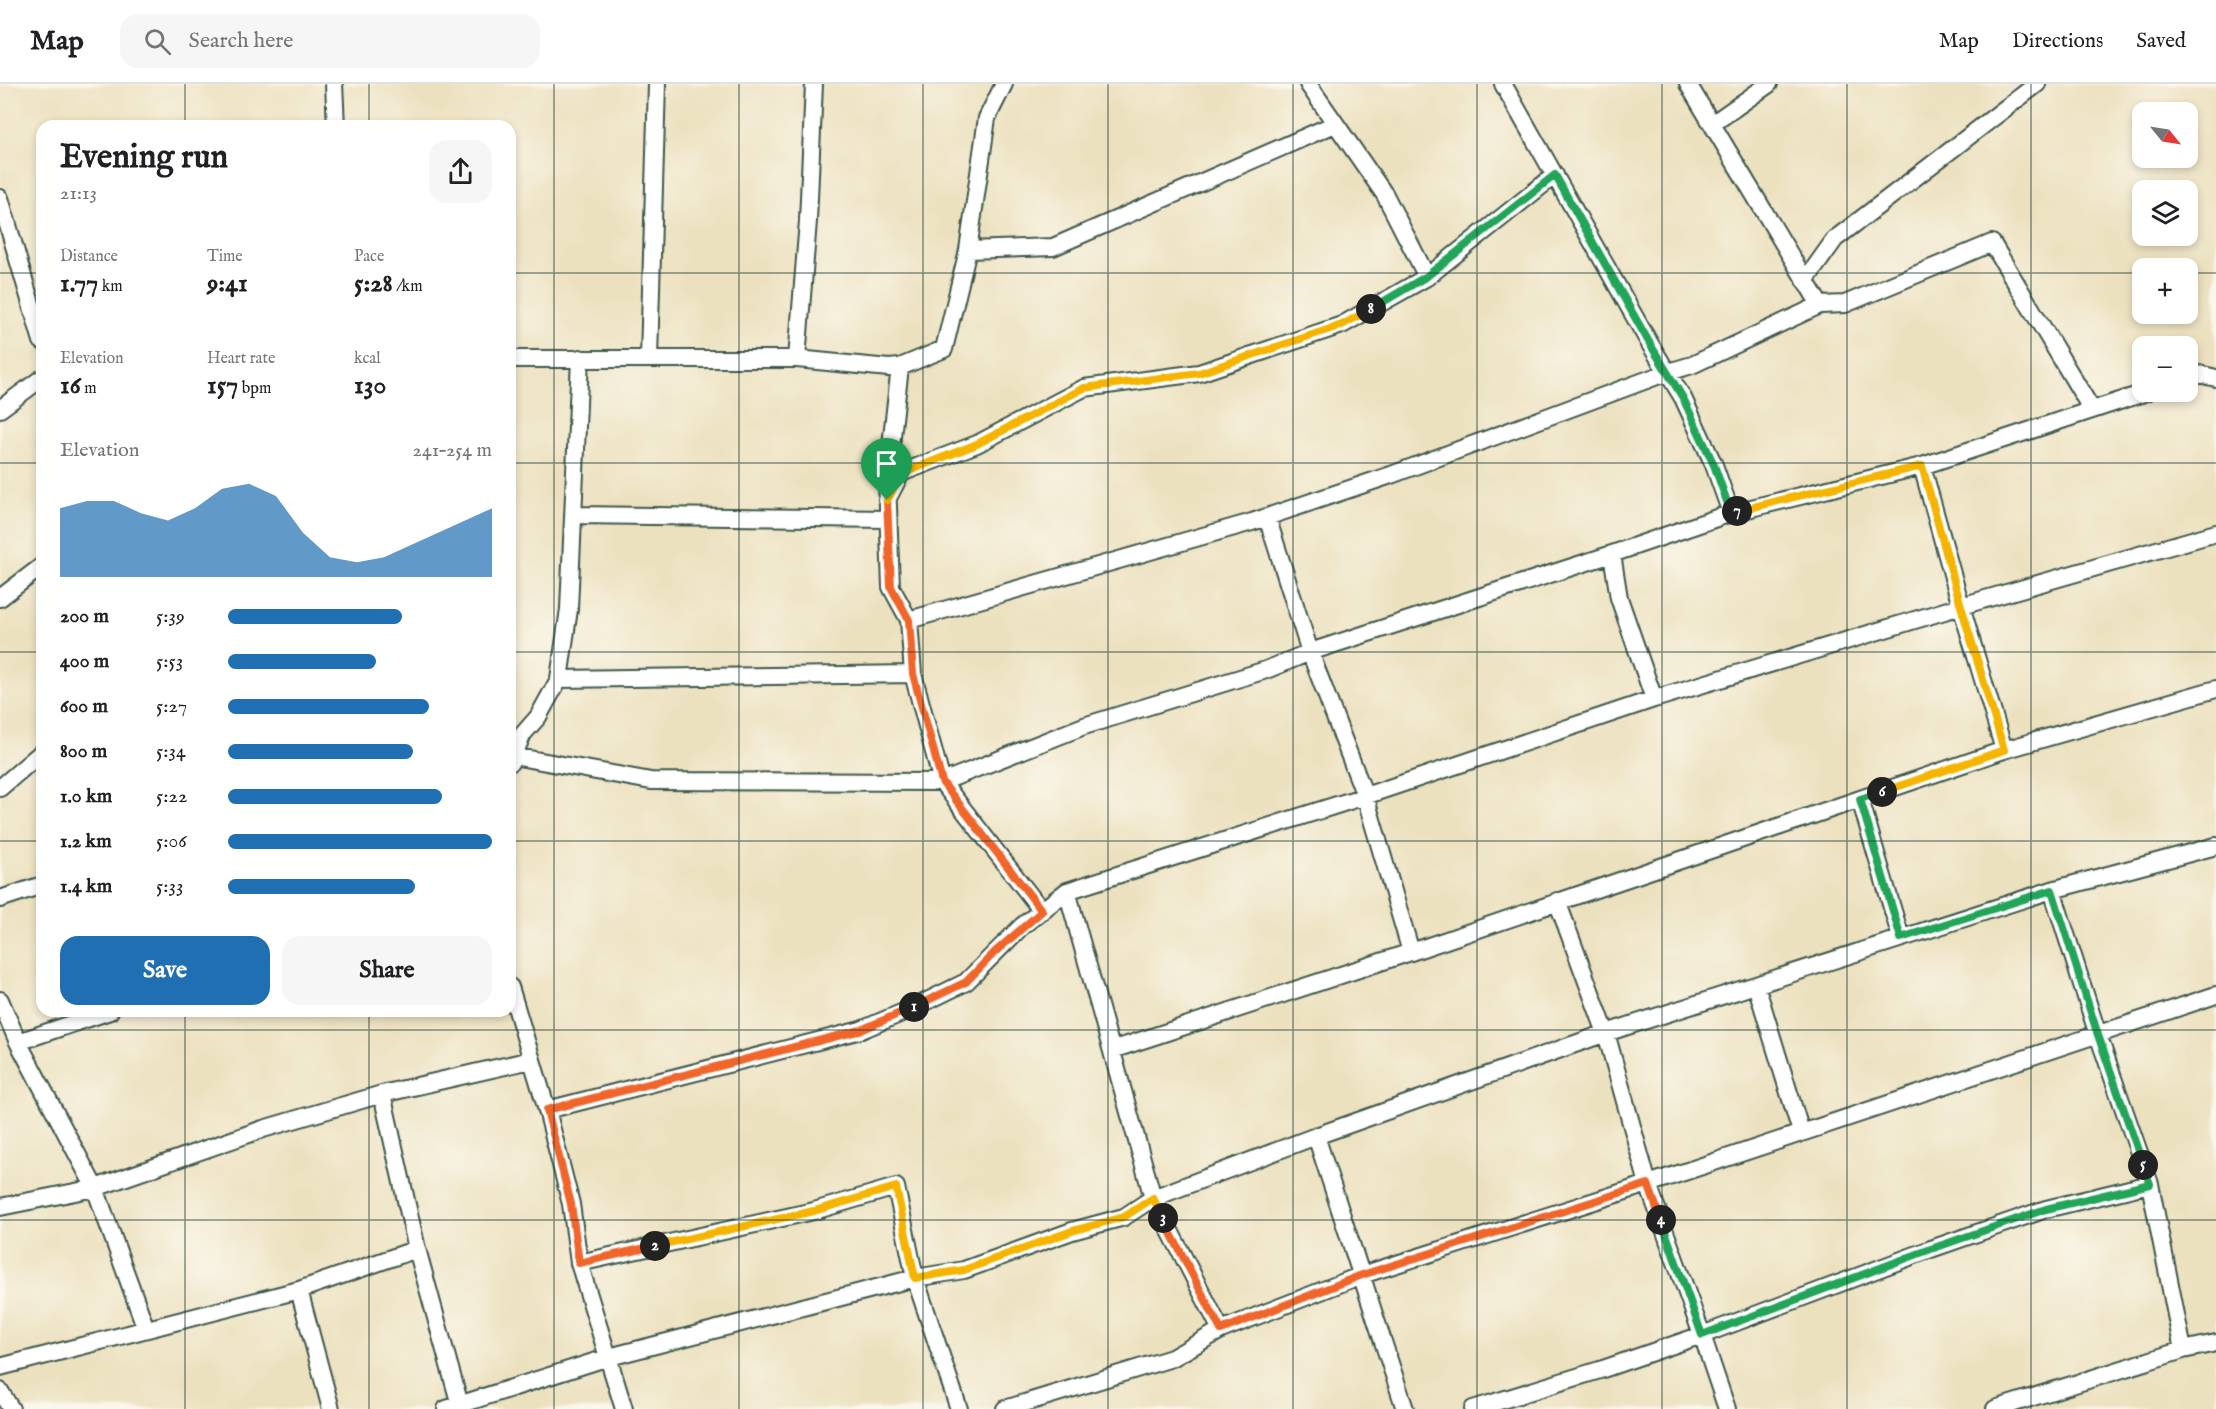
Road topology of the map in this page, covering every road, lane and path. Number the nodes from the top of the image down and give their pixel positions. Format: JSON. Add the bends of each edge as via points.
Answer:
{"nodes":[{"id":1,"x":334,"y":84,"type":"edge"},
{"id":2,"x":657,"y":84,"type":"edge"},
{"id":3,"x":814,"y":84,"type":"edge"},
{"id":4,"x":1004,"y":84,"type":"edge"},
{"id":5,"x":1308,"y":84,"type":"edge"},
{"id":6,"x":1503,"y":84,"type":"edge"},
{"id":7,"x":1688,"y":84,"type":"edge"},
{"id":8,"x":1769,"y":84,"type":"edge"},
{"id":9,"x":2037,"y":84,"type":"edge"},
{"id":10,"x":336,"y":120,"type":"edge"},
{"id":11,"x":1335,"y":124,"type":"junction"},
{"id":12,"x":1712,"y":124,"type":"junction"},
{"id":13,"x":1555,"y":175,"type":"junction"},
{"id":14,"x":0,"y":198,"type":"edge"},
{"id":15,"x":968,"y":250,"type":"junction"},
{"id":16,"x":1427,"y":276,"type":"junction"},
{"id":17,"x":1805,"y":280,"type":"junction"},
{"id":18,"x":1820,"y":304,"type":"junction"},
{"id":19,"x":36,"y":321,"type":"edge"},
{"id":20,"x":580,"y":358,"type":"junction"},
{"id":21,"x":649,"y":358,"type":"junction"},
{"id":22,"x":516,"y":359,"type":"edge"},
{"id":23,"x":797,"y":359,"type":"junction"},
{"id":24,"x":900,"y":367,"type":"junction"},
{"id":25,"x":1668,"y":372,"type":"junction"},
{"id":26,"x":2198,"y":374,"type":"edge"},
{"id":27,"x":2216,"y":378,"type":"edge"},
{"id":28,"x":36,"y":382,"type":"edge"},
{"id":29,"x":2132,"y":397,"type":"edge"},
{"id":30,"x":0,"y":409,"type":"edge"},
{"id":31,"x":2092,"y":410,"type":"junction"},
{"id":32,"x":1922,"y":466,"type":"junction"},
{"id":33,"x":887,"y":500,"type":"junction"},
{"id":34,"x":1731,"y":513,"type":"junction"},
{"id":35,"x":574,"y":515,"type":"junction"},
{"id":36,"x":1268,"y":517,"type":"junction"},
{"id":37,"x":888,"y":519,"type":"junction"},
{"id":38,"x":2216,"y":533,"type":"edge"},
{"id":39,"x":1612,"y":554,"type":"junction"},
{"id":40,"x":36,"y":571,"type":"edge"},
{"id":41,"x":0,"y":598,"type":"edge"},
{"id":42,"x":1961,"y":606,"type":"junction"},
{"id":43,"x":909,"y":620,"type":"junction"},
{"id":44,"x":1310,"y":652,"type":"junction"},
{"id":45,"x":913,"y":674,"type":"junction"},
{"id":46,"x":560,"y":680,"type":"junction"},
{"id":47,"x":2216,"y":689,"type":"edge"},
{"id":48,"x":1654,"y":699,"type":"junction"},
{"id":49,"x":517,"y":735,"type":"edge"},
{"id":50,"x":2004,"y":750,"type":"junction"},
{"id":51,"x":36,"y":757,"type":"edge"},
{"id":52,"x":516,"y":761,"type":"edge"},
{"id":53,"x":942,"y":782,"type":"junction"},
{"id":54,"x":0,"y":788,"type":"edge"},
{"id":55,"x":1365,"y":796,"type":"junction"},
{"id":56,"x":1860,"y":799,"type":"junction"},
{"id":57,"x":2216,"y":846,"type":"edge"},
{"id":58,"x":36,"y":887,"type":"edge"},
{"id":59,"x":2052,"y":890,"type":"junction"},
{"id":60,"x":1067,"y":891,"type":"junction"},
{"id":61,"x":0,"y":899,"type":"edge"},
{"id":62,"x":1557,"y":901,"type":"junction"},
{"id":63,"x":1042,"y":911,"type":"junction"},
{"id":64,"x":1901,"y":938,"type":"junction"},
{"id":65,"x":1411,"y":952,"type":"junction"},
{"id":66,"x":1755,"y":985,"type":"junction"},
{"id":67,"x":2216,"y":995,"type":"edge"},
{"id":68,"x":0,"y":1000,"type":"edge"},
{"id":69,"x":516,"y":1008,"type":"edge"},
{"id":70,"x":93,"y":1017,"type":"edge"},
{"id":71,"x":1606,"y":1033,"type":"junction"},
{"id":72,"x":2098,"y":1035,"type":"junction"},
{"id":73,"x":18,"y":1042,"type":"junction"},
{"id":74,"x":1112,"y":1050,"type":"junction"},
{"id":75,"x":531,"y":1060,"type":"junction"},
{"id":76,"x":382,"y":1094,"type":"junction"},
{"id":77,"x":547,"y":1110,"type":"junction"},
{"id":78,"x":1801,"y":1132,"type":"junction"},
{"id":79,"x":1316,"y":1136,"type":"junction"},
{"id":80,"x":1648,"y":1184,"type":"junction"},
{"id":81,"x":2150,"y":1184,"type":"junction"},
{"id":82,"x":96,"y":1188,"type":"junction"},
{"id":83,"x":1153,"y":1198,"type":"junction"},
{"id":84,"x":0,"y":1207,"type":"edge"},
{"id":85,"x":417,"y":1249,"type":"junction"},
{"id":86,"x":579,"y":1263,"type":"junction"},
{"id":87,"x":1362,"y":1275,"type":"junction"},
{"id":88,"x":915,"y":1278,"type":"junction"},
{"id":89,"x":300,"y":1290,"type":"junction"},
{"id":90,"x":146,"y":1329,"type":"junction"},
{"id":91,"x":1221,"y":1330,"type":"junction"},
{"id":92,"x":1702,"y":1335,"type":"junction"},
{"id":93,"x":2216,"y":1343,"type":"edge"},
{"id":94,"x":2183,"y":1350,"type":"junction"},
{"id":95,"x":609,"y":1357,"type":"junction"},
{"id":96,"x":0,"y":1367,"type":"edge"},
{"id":97,"x":0,"y":1391,"type":"edge"},
{"id":98,"x":453,"y":1407,"type":"edge"},
{"id":99,"x":11,"y":1409,"type":"edge"},
{"id":100,"x":332,"y":1409,"type":"edge"},
{"id":101,"x":624,"y":1409,"type":"edge"},
{"id":102,"x":959,"y":1409,"type":"edge"},
{"id":103,"x":1005,"y":1409,"type":"edge"},
{"id":104,"x":1405,"y":1409,"type":"edge"},
{"id":105,"x":1473,"y":1409,"type":"edge"},
{"id":106,"x":1727,"y":1409,"type":"edge"},
{"id":107,"x":1995,"y":1409,"type":"edge"}],
"edges":[{"from":1,"to":10,"type":"street"},
{"from":2,"to":21,"type":"street"},
{"from":3,"to":23,"type":"street"},
{"from":4,"to":15,"type":"street","via":[[987,118]]},
{"from":5,"to":11,"type":"street"},
{"from":6,"to":13,"type":"street"},
{"from":7,"to":12,"type":"street"},
{"from":8,"to":12,"type":"street"},
{"from":9,"to":17,"type":"street","via":[[1835,239]]},
{"from":11,"to":15,"type":"street","via":[[1053,247]]},
{"from":11,"to":16,"type":"street","via":[[1385,195]]},
{"from":12,"to":17,"type":"street"},
{"from":13,"to":16,"type":"street"},
{"from":13,"to":25,"type":"street"},
{"from":14,"to":19,"type":"street"},
{"from":15,"to":24,"type":"street","via":[[944,349]]},
{"from":16,"to":33,"type":"street","via":[[1342,325],[1199,373],[1084,388],[977,444],[901,474]]},
{"from":17,"to":18,"type":"street"},
{"from":18,"to":25,"type":"street","via":[[1692,365]]},
{"from":18,"to":31,"type":"street","via":[[1845,304],[1992,243]]},
{"from":20,"to":21,"type":"street"},
{"from":20,"to":22,"type":"street"},
{"from":20,"to":35,"type":"street"},
{"from":21,"to":23,"type":"street"},
{"from":23,"to":24,"type":"street"},
{"from":24,"to":33,"type":"street"},
{"from":25,"to":34,"type":"street","via":[[1714,465]]},
{"from":25,"to":36,"type":"street"},
{"from":26,"to":27,"type":"street"},
{"from":28,"to":30,"type":"street"},
{"from":29,"to":31,"type":"street"},
{"from":31,"to":32,"type":"street"},
{"from":32,"to":34,"type":"street"},
{"from":32,"to":42,"type":"street"},
{"from":33,"to":37,"type":"street"},
{"from":34,"to":39,"type":"street"},
{"from":35,"to":37,"type":"street"},
{"from":35,"to":46,"type":"street"},
{"from":36,"to":43,"type":"street"},
{"from":36,"to":44,"type":"street"},
{"from":37,"to":43,"type":"street","via":[[891,587]]},
{"from":38,"to":42,"type":"street"},
{"from":39,"to":44,"type":"street"},
{"from":39,"to":48,"type":"street","via":[[1619,598]]},
{"from":40,"to":41,"type":"street"},
{"from":42,"to":48,"type":"street"},
{"from":42,"to":50,"type":"street"},
{"from":43,"to":45,"type":"street"},
{"from":44,"to":53,"type":"street","via":[[1266,670],[1084,726]]},
{"from":44,"to":55,"type":"street"},
{"from":45,"to":46,"type":"street"},
{"from":45,"to":53,"type":"street"},
{"from":46,"to":49,"type":"street","via":[[538,717]]},
{"from":47,"to":50,"type":"street"},
{"from":48,"to":55,"type":"street"},
{"from":50,"to":56,"type":"street"},
{"from":51,"to":54,"type":"street"},
{"from":52,"to":53,"type":"street","via":[[651,781]]},
{"from":53,"to":63,"type":"street"},
{"from":55,"to":60,"type":"street"},
{"from":55,"to":65,"type":"street"},
{"from":56,"to":62,"type":"street"},
{"from":56,"to":64,"type":"street"},
{"from":57,"to":59,"type":"street"},
{"from":58,"to":61,"type":"street"},
{"from":59,"to":64,"type":"street"},
{"from":59,"to":72,"type":"street"},
{"from":60,"to":63,"type":"street"},
{"from":60,"to":74,"type":"street"},
{"from":62,"to":65,"type":"street"},
{"from":62,"to":71,"type":"street"},
{"from":63,"to":77,"type":"street","via":[[966,982],[861,1030]]},
{"from":64,"to":66,"type":"street"},
{"from":65,"to":74,"type":"street"},
{"from":66,"to":71,"type":"street"},
{"from":66,"to":78,"type":"street"},
{"from":67,"to":72,"type":"street"},
{"from":68,"to":73,"type":"street"},
{"from":69,"to":75,"type":"street"},
{"from":70,"to":73,"type":"street"},
{"from":71,"to":79,"type":"street"},
{"from":71,"to":80,"type":"street"},
{"from":72,"to":78,"type":"street"},
{"from":72,"to":81,"type":"street"},
{"from":73,"to":82,"type":"street"},
{"from":74,"to":83,"type":"street"},
{"from":75,"to":76,"type":"street"},
{"from":75,"to":77,"type":"street"},
{"from":76,"to":82,"type":"street","via":[[263,1129]]},
{"from":76,"to":85,"type":"street"},
{"from":77,"to":86,"type":"street","via":[[571,1204]]},
{"from":78,"to":80,"type":"street"},
{"from":79,"to":83,"type":"street"},
{"from":79,"to":87,"type":"street"},
{"from":80,"to":87,"type":"street"},
{"from":80,"to":92,"type":"street"},
{"from":81,"to":92,"type":"street","via":[[2046,1209]]},
{"from":81,"to":94,"type":"street"},
{"from":82,"to":84,"type":"street"},
{"from":82,"to":90,"type":"street"},
{"from":83,"to":88,"type":"street","via":[[1124,1217],[1072,1231],[964,1270]]},
{"from":83,"to":91,"type":"street"},
{"from":85,"to":89,"type":"street"},
{"from":85,"to":98,"type":"street"},
{"from":86,"to":88,"type":"street","via":[[814,1211],[896,1187]]},
{"from":86,"to":95,"type":"street"},
{"from":87,"to":91,"type":"street"},
{"from":87,"to":104,"type":"street"},
{"from":88,"to":95,"type":"street"},
{"from":88,"to":102,"type":"street"},
{"from":89,"to":90,"type":"street"},
{"from":89,"to":100,"type":"street"},
{"from":90,"to":96,"type":"street"},
{"from":91,"to":103,"type":"street","via":[[1172,1358]]},
{"from":92,"to":105,"type":"street"},
{"from":92,"to":106,"type":"street"},
{"from":93,"to":94,"type":"street"},
{"from":94,"to":107,"type":"street"},
{"from":95,"to":98,"type":"street"},
{"from":95,"to":101,"type":"street"},
{"from":97,"to":99,"type":"street"}]}
